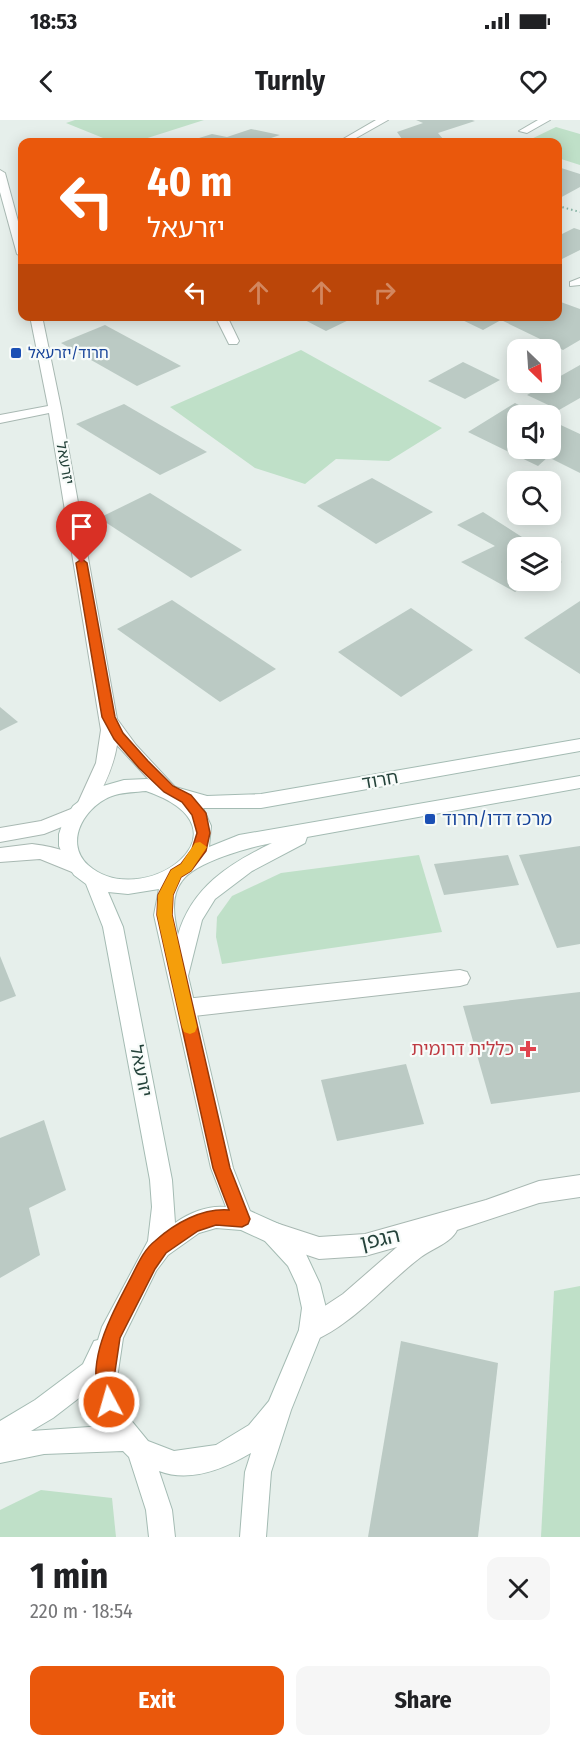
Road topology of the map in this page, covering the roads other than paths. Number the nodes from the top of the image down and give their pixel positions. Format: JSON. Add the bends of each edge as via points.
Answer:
{"nodes":[{"id":1,"x":383,"y":120,"type":"edge"},
{"id":2,"x":545,"y":120,"type":"edge"},
{"id":3,"x":524,"y":131,"type":"dead end"},
{"id":4,"x":350,"y":138,"type":"edge"},
{"id":5,"x":0,"y":173,"type":"edge"},
{"id":6,"x":18,"y":226,"type":"edge"},
{"id":7,"x":37,"y":321,"type":"edge"},
{"id":8,"x":223,"y":321,"type":"edge"},
{"id":9,"x":233,"y":341,"type":"dead end"},
{"id":10,"x":55,"y":408,"type":"junction"},
{"id":11,"x":0,"y":419,"type":"edge"},
{"id":12,"x":109,"y":717,"type":"junction"},
{"id":13,"x":580,"y":745,"type":"edge"},
{"id":14,"x":580,"y":782,"type":"edge"},
{"id":15,"x":174,"y":792,"type":"junction"},
{"id":16,"x":81,"y":809,"type":"junction"},
{"id":17,"x":322,"y":827,"type":"junction"},
{"id":18,"x":0,"y":835,"type":"edge"},
{"id":19,"x":0,"y":855,"type":"edge"},
{"id":20,"x":181,"y":870,"type":"junction"},
{"id":21,"x":86,"y":873,"type":"junction"},
{"id":22,"x":460,"y":978,"type":"dead end"},
{"id":23,"x":179,"y":980,"type":"junction"},
{"id":24,"x":185,"y":1008,"type":"junction"},
{"id":25,"x":580,"y":1186,"type":"edge"},
{"id":26,"x":486,"y":1211,"type":"junction"},
{"id":27,"x":242,"y":1219,"type":"junction"},
{"id":28,"x":273,"y":1233,"type":"junction"},
{"id":29,"x":148,"y":1263,"type":"junction"},
{"id":30,"x":120,"y":1316,"type":"junction"},
{"id":31,"x":311,"y":1330,"type":"junction"},
{"id":32,"x":278,"y":1410,"type":"junction"},
{"id":33,"x":0,"y":1435,"type":"edge"},
{"id":34,"x":134,"y":1444,"type":"junction"},
{"id":35,"x":0,"y":1450,"type":"edge"},
{"id":36,"x":162,"y":1537,"type":"edge"},
{"id":37,"x":253,"y":1537,"type":"edge"}],
"edges":[{"from":1,"to":4,"type":"street"},
{"from":2,"to":3,"type":"street"},
{"from":5,"to":6,"type":"street"},
{"from":7,"to":10,"type":"street","name":"יזרעאל"},
{"from":8,"to":9,"type":"street"},
{"from":10,"to":11,"type":"street"},
{"from":10,"to":12,"type":"street","name":"יזרעאל"},
{"from":12,"to":15,"type":"street","name":"יזרעאל","via":[[118,736]]},
{"from":12,"to":16,"type":"street","name":"יזרעאל","via":[[105,765]]},
{"from":13,"to":15,"type":"street","name":"חרוד","via":[[261,801],[207,803]]},
{"from":14,"to":17,"type":"street","name":"חרוד"},
{"from":15,"to":16,"type":"street","via":[[147,784],[124,786],[102,793]]},
{"from":15,"to":20,"type":"street","via":[[187,799],[199,813],[204,833],[199,851]]},
{"from":16,"to":18,"type":"street","via":[[44,827]]},
{"from":16,"to":21,"type":"street","via":[[67,833],[68,851]]},
{"from":17,"to":20,"type":"street","name":"חרוד","via":[[239,842]]},
{"from":17,"to":23,"type":"street","via":[[272,851],[217,886],[196,914]]},
{"from":19,"to":21,"type":"street","via":[[33,850],[56,854]]},
{"from":20,"to":21,"type":"street","via":[[167,880],[143,886],[116,886]]},
{"from":20,"to":23,"type":"street","via":[[166,895],[164,915]]},
{"from":21,"to":29,"type":"street","name":"יזרעאל","via":[[113,927],[161,1180],[165,1210],[162,1237]]},
{"from":22,"to":24,"type":"street"},
{"from":23,"to":24,"type":"street"},
{"from":24,"to":27,"type":"street","via":[[222,1168]]},
{"from":25,"to":26,"type":"street","name":"הגפן","via":[[539,1192]]},
{"from":26,"to":28,"type":"street","name":"הגפן","via":[[365,1245],[320,1248]]},
{"from":26,"to":31,"type":"street","name":"הגפן","via":[[433,1236],[355,1300]]},
{"from":27,"to":28,"type":"street","name":"הגפן"},
{"from":27,"to":29,"type":"street","via":[[216,1217],[193,1224],[160,1247]]},
{"from":28,"to":31,"type":"street","via":[[296,1258],[308,1284],[314,1308]]},
{"from":29,"to":30,"type":"street"},
{"from":30,"to":33,"type":"street","via":[[92,1373],[44,1409]]},
{"from":30,"to":34,"type":"street","via":[[111,1336],[104,1385],[114,1420]]},
{"from":31,"to":32,"type":"street"},
{"from":32,"to":34,"type":"street","via":[[258,1434],[220,1457],[174,1464]]},
{"from":32,"to":37,"type":"street","via":[[258,1472]]},
{"from":34,"to":35,"type":"street","via":[[44,1441]]},
{"from":34,"to":36,"type":"street","via":[[159,1510]]}]}
